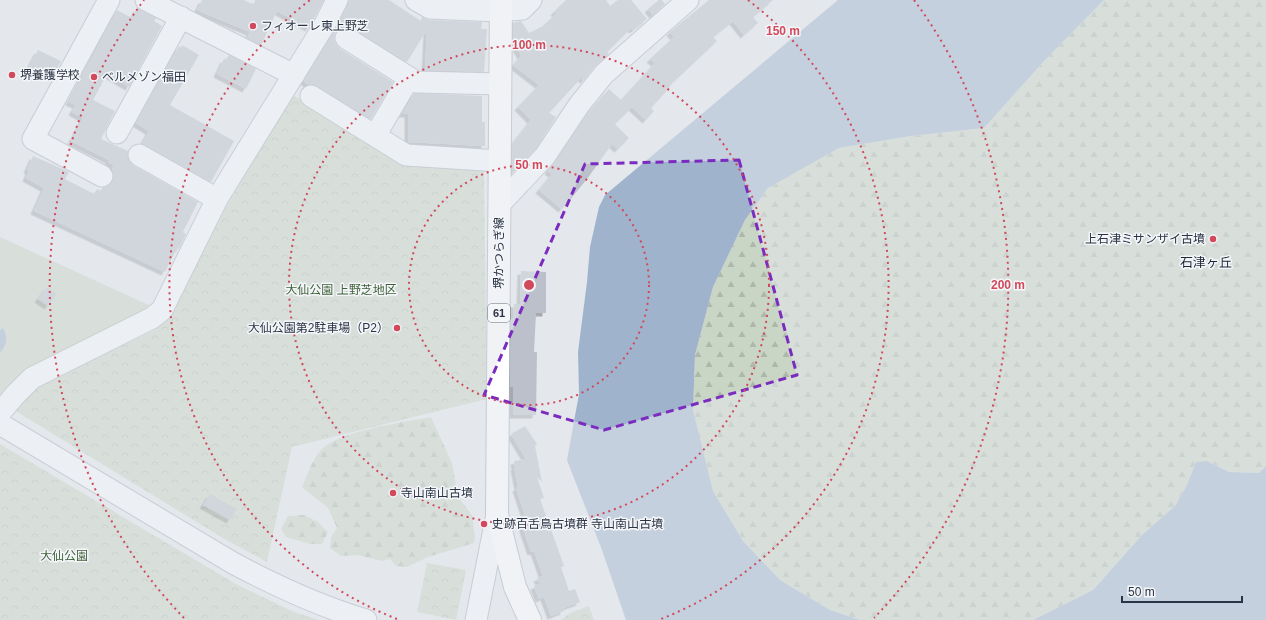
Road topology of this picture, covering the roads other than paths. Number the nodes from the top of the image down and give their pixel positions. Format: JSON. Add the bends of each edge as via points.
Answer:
{"nodes":[{"id":1,"x":108,"y":0,"type":"edge"},
{"id":2,"x":146,"y":0,"type":"edge"},
{"id":3,"x":416,"y":0,"type":"edge"},
{"id":4,"x":532,"y":0,"type":"edge"},
{"id":5,"x":688,"y":0,"type":"edge"},
{"id":6,"x":332,"y":2,"type":"edge"},
{"id":7,"x":501,"y":6,"type":"edge"},
{"id":8,"x":181,"y":11,"type":"edge"},
{"id":9,"x":346,"y":38,"type":"dead end"},
{"id":10,"x":294,"y":75,"type":"junction"},
{"id":11,"x":409,"y":78,"type":"junction"},
{"id":12,"x":500,"y":84,"type":"junction"},
{"id":13,"x":311,"y":96,"type":"dead end"},
{"id":14,"x":117,"y":134,"type":"dead end"},
{"id":15,"x":375,"y":136,"type":"junction"},
{"id":16,"x":139,"y":155,"type":"dead end"},
{"id":17,"x":500,"y":161,"type":"junction"},
{"id":18,"x":102,"y":176,"type":"dead end"},
{"id":19,"x":217,"y":199,"type":"junction"},
{"id":20,"x":500,"y":204,"type":"junction"},
{"id":21,"x":0,"y":413,"type":"edge"},
{"id":22,"x":0,"y":424,"type":"edge"},
{"id":23,"x":497,"y":514,"type":"junction"},
{"id":24,"x":366,"y":620,"type":"edge"},
{"id":25,"x":476,"y":620,"type":"edge"},
{"id":26,"x":530,"y":620,"type":"edge"}],
"edges":[{"from":1,"to":18,"type":"street","via":[[33,139]]},
{"from":2,"to":8,"type":"street"},
{"from":3,"to":7,"type":"street","via":[[430,8]]},
{"from":4,"to":7,"type":"street","via":[[522,9]]},
{"from":5,"to":20,"type":"street","via":[[604,74],[579,105],[545,156]]},
{"from":6,"to":10,"type":"street","via":[[325,24]]},
{"from":7,"to":12,"type":"main road","name":"堺かつらぎ線","number":"61"},
{"from":8,"to":10,"type":"street"},
{"from":8,"to":14,"type":"street"},
{"from":9,"to":11,"type":"street"},
{"from":10,"to":19,"type":"street"},
{"from":11,"to":12,"type":"street","via":[[416,82]]},
{"from":11,"to":15,"type":"street"},
{"from":12,"to":17,"type":"main road","name":"堺かつらぎ線","number":"61"},
{"from":13,"to":15,"type":"street"},
{"from":15,"to":17,"type":"street","via":[[406,155]]},
{"from":16,"to":19,"type":"street"},
{"from":17,"to":20,"type":"main road","name":"堺かつらぎ線","number":"61"},
{"from":19,"to":21,"type":"street","via":[[162,310],[152,318],[32,378]]},
{"from":20,"to":23,"type":"main road","name":"堺かつらぎ線","number":"61"},
{"from":22,"to":24,"type":"street","via":[[240,566],[298,596]]},
{"from":23,"to":25,"type":"street"},
{"from":23,"to":26,"type":"main road","name":"堺かつらぎ線","number":"61","via":[[515,587]]}]}
